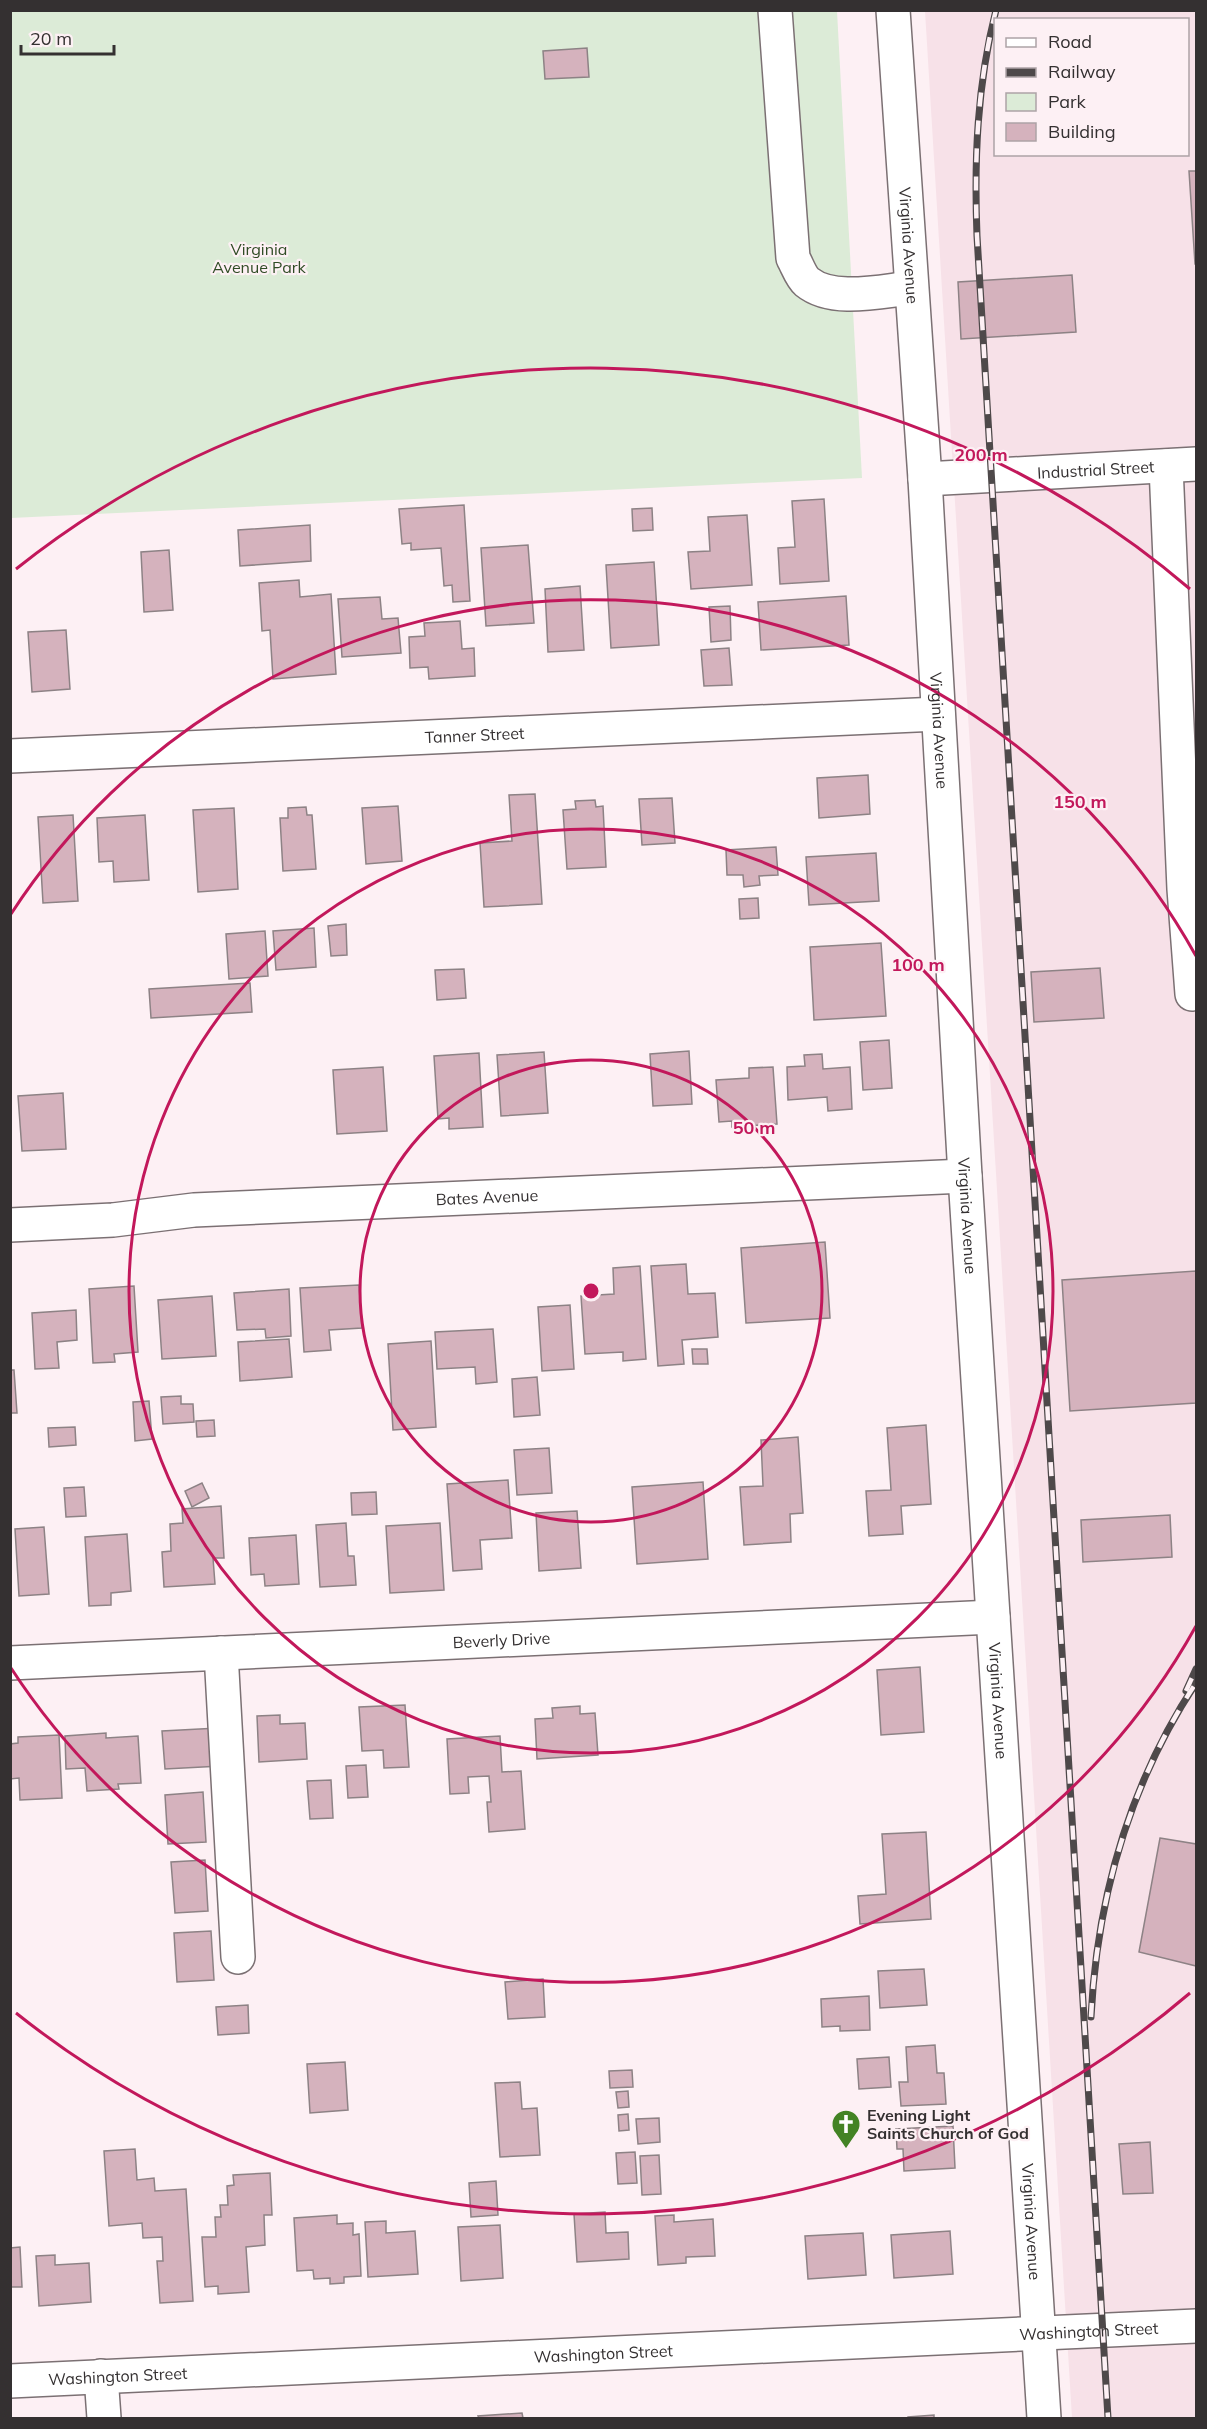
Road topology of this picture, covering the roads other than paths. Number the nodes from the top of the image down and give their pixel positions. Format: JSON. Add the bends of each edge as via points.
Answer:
{"nodes":[{"id":1,"x":775,"y":10,"type":"edge"},
{"id":2,"x":892,"y":10,"type":"edge"},
{"id":3,"x":911,"y":288,"type":"junction"},
{"id":4,"x":1181,"y":465,"type":"edge"},
{"id":5,"x":925,"y":479,"type":"junction"},
{"id":6,"x":938,"y":714,"type":"junction"},
{"id":7,"x":10,"y":756,"type":"edge"},
{"id":8,"x":1191,"y":994,"type":"dead end"},
{"id":9,"x":965,"y":1176,"type":"junction"},
{"id":10,"x":10,"y":1225,"type":"edge"},
{"id":11,"x":993,"y":1617,"type":"junction"},
{"id":12,"x":221,"y":1653,"type":"junction"},
{"id":13,"x":10,"y":1663,"type":"edge"},
{"id":14,"x":238,"y":1957,"type":"dead end"},
{"id":15,"x":1197,"y":2326,"type":"edge"},
{"id":16,"x":1039,"y":2335,"type":"junction"},
{"id":17,"x":101,"y":2376,"type":"junction"},
{"id":18,"x":10,"y":2380,"type":"edge"},
{"id":19,"x":104,"y":2418,"type":"edge"},
{"id":20,"x":1044,"y":2418,"type":"edge"}],
"edges":[{"from":1,"to":3,"type":"street","via":[[793,258],[806,281],[824,291],[848,294]]},
{"from":2,"to":3,"type":"street","name":"Virginia Avenue"},
{"from":3,"to":5,"type":"street","name":"Virginia Avenue"},
{"from":4,"to":5,"type":"street","name":"Industrial Street"},
{"from":4,"to":8,"type":"street","via":[[1183,877]]},
{"from":5,"to":6,"type":"street","name":"Virginia Avenue"},
{"from":6,"to":7,"type":"street","name":"Tanner Street"},
{"from":6,"to":9,"type":"street","name":"Virginia Avenue"},
{"from":9,"to":10,"type":"street","name":"Bates Avenue","via":[[194,1210],[113,1220]]},
{"from":9,"to":11,"type":"street","name":"Virginia Avenue"},
{"from":11,"to":12,"type":"street","name":"Beverly Drive"},
{"from":11,"to":16,"type":"street","name":"Virginia Avenue"},
{"from":12,"to":13,"type":"street","name":"Beverly Drive"},
{"from":12,"to":14,"type":"street"},
{"from":15,"to":16,"type":"street","name":"Washington Street"},
{"from":16,"to":17,"type":"street","name":"Washington Street"},
{"from":16,"to":20,"type":"street","name":"Virginia Avenue"},
{"from":17,"to":18,"type":"street","name":"Washington Street"},
{"from":17,"to":19,"type":"street"}]}
